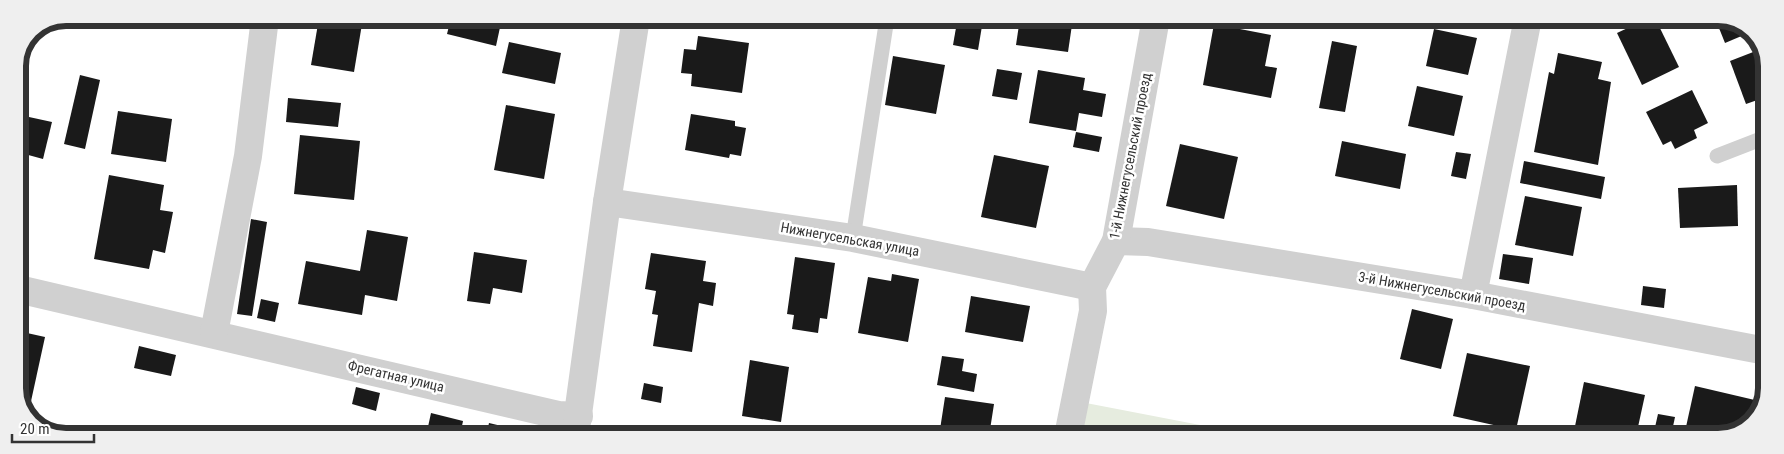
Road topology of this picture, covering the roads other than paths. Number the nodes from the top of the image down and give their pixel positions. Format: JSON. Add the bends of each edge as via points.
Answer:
{"nodes":[{"id":1,"x":264,"y":26,"type":"edge"},
{"id":2,"x":635,"y":26,"type":"edge"},
{"id":3,"x":886,"y":26,"type":"edge"},
{"id":4,"x":1155,"y":26,"type":"edge"},
{"id":5,"x":1526,"y":26,"type":"edge"},
{"id":6,"x":1758,"y":140,"type":"edge"},
{"id":7,"x":1717,"y":156,"type":"dead end"},
{"id":8,"x":606,"y":202,"type":"junction"},
{"id":9,"x":853,"y":238,"type":"junction"},
{"id":10,"x":1116,"y":241,"type":"junction"},
{"id":11,"x":1092,"y":287,"type":"junction"},
{"id":12,"x":26,"y":292,"type":"edge"},
{"id":13,"x":1473,"y":295,"type":"junction"},
{"id":14,"x":214,"y":333,"type":"junction"},
{"id":15,"x":1758,"y":349,"type":"edge"},
{"id":16,"x":577,"y":426,"type":"edge"},
{"id":17,"x":1070,"y":428,"type":"edge"}],
"edges":[{"from":1,"to":14,"type":"street","via":[[248,156]]},
{"from":2,"to":8,"type":"street"},
{"from":3,"to":9,"type":"lane"},
{"from":4,"to":10,"type":"street","name":"1-й Нижнегусельский проезд"},
{"from":5,"to":13,"type":"street"},
{"from":6,"to":7,"type":"lane"},
{"from":8,"to":9,"type":"street","name":"Нижнегусельская улица"},
{"from":8,"to":16,"type":"street"},
{"from":9,"to":11,"type":"street","name":"Нижнегусельская улица"},
{"from":10,"to":11,"type":"street","name":"1-й Нижнегусельский проезд"},
{"from":10,"to":13,"type":"street","name":"3-й Нижнегусельский проезд","via":[[1148,242]]},
{"from":11,"to":17,"type":"street","name":"1-й Нижнегусельский проезд","via":[[1093,311]]},
{"from":12,"to":14,"type":"street","name":"Фрегатная улица"},
{"from":13,"to":15,"type":"street","name":"3-й Нижнегусельский проезд"},
{"from":14,"to":16,"type":"street","name":"Фрегатная улица","via":[[558,415]]}]}
